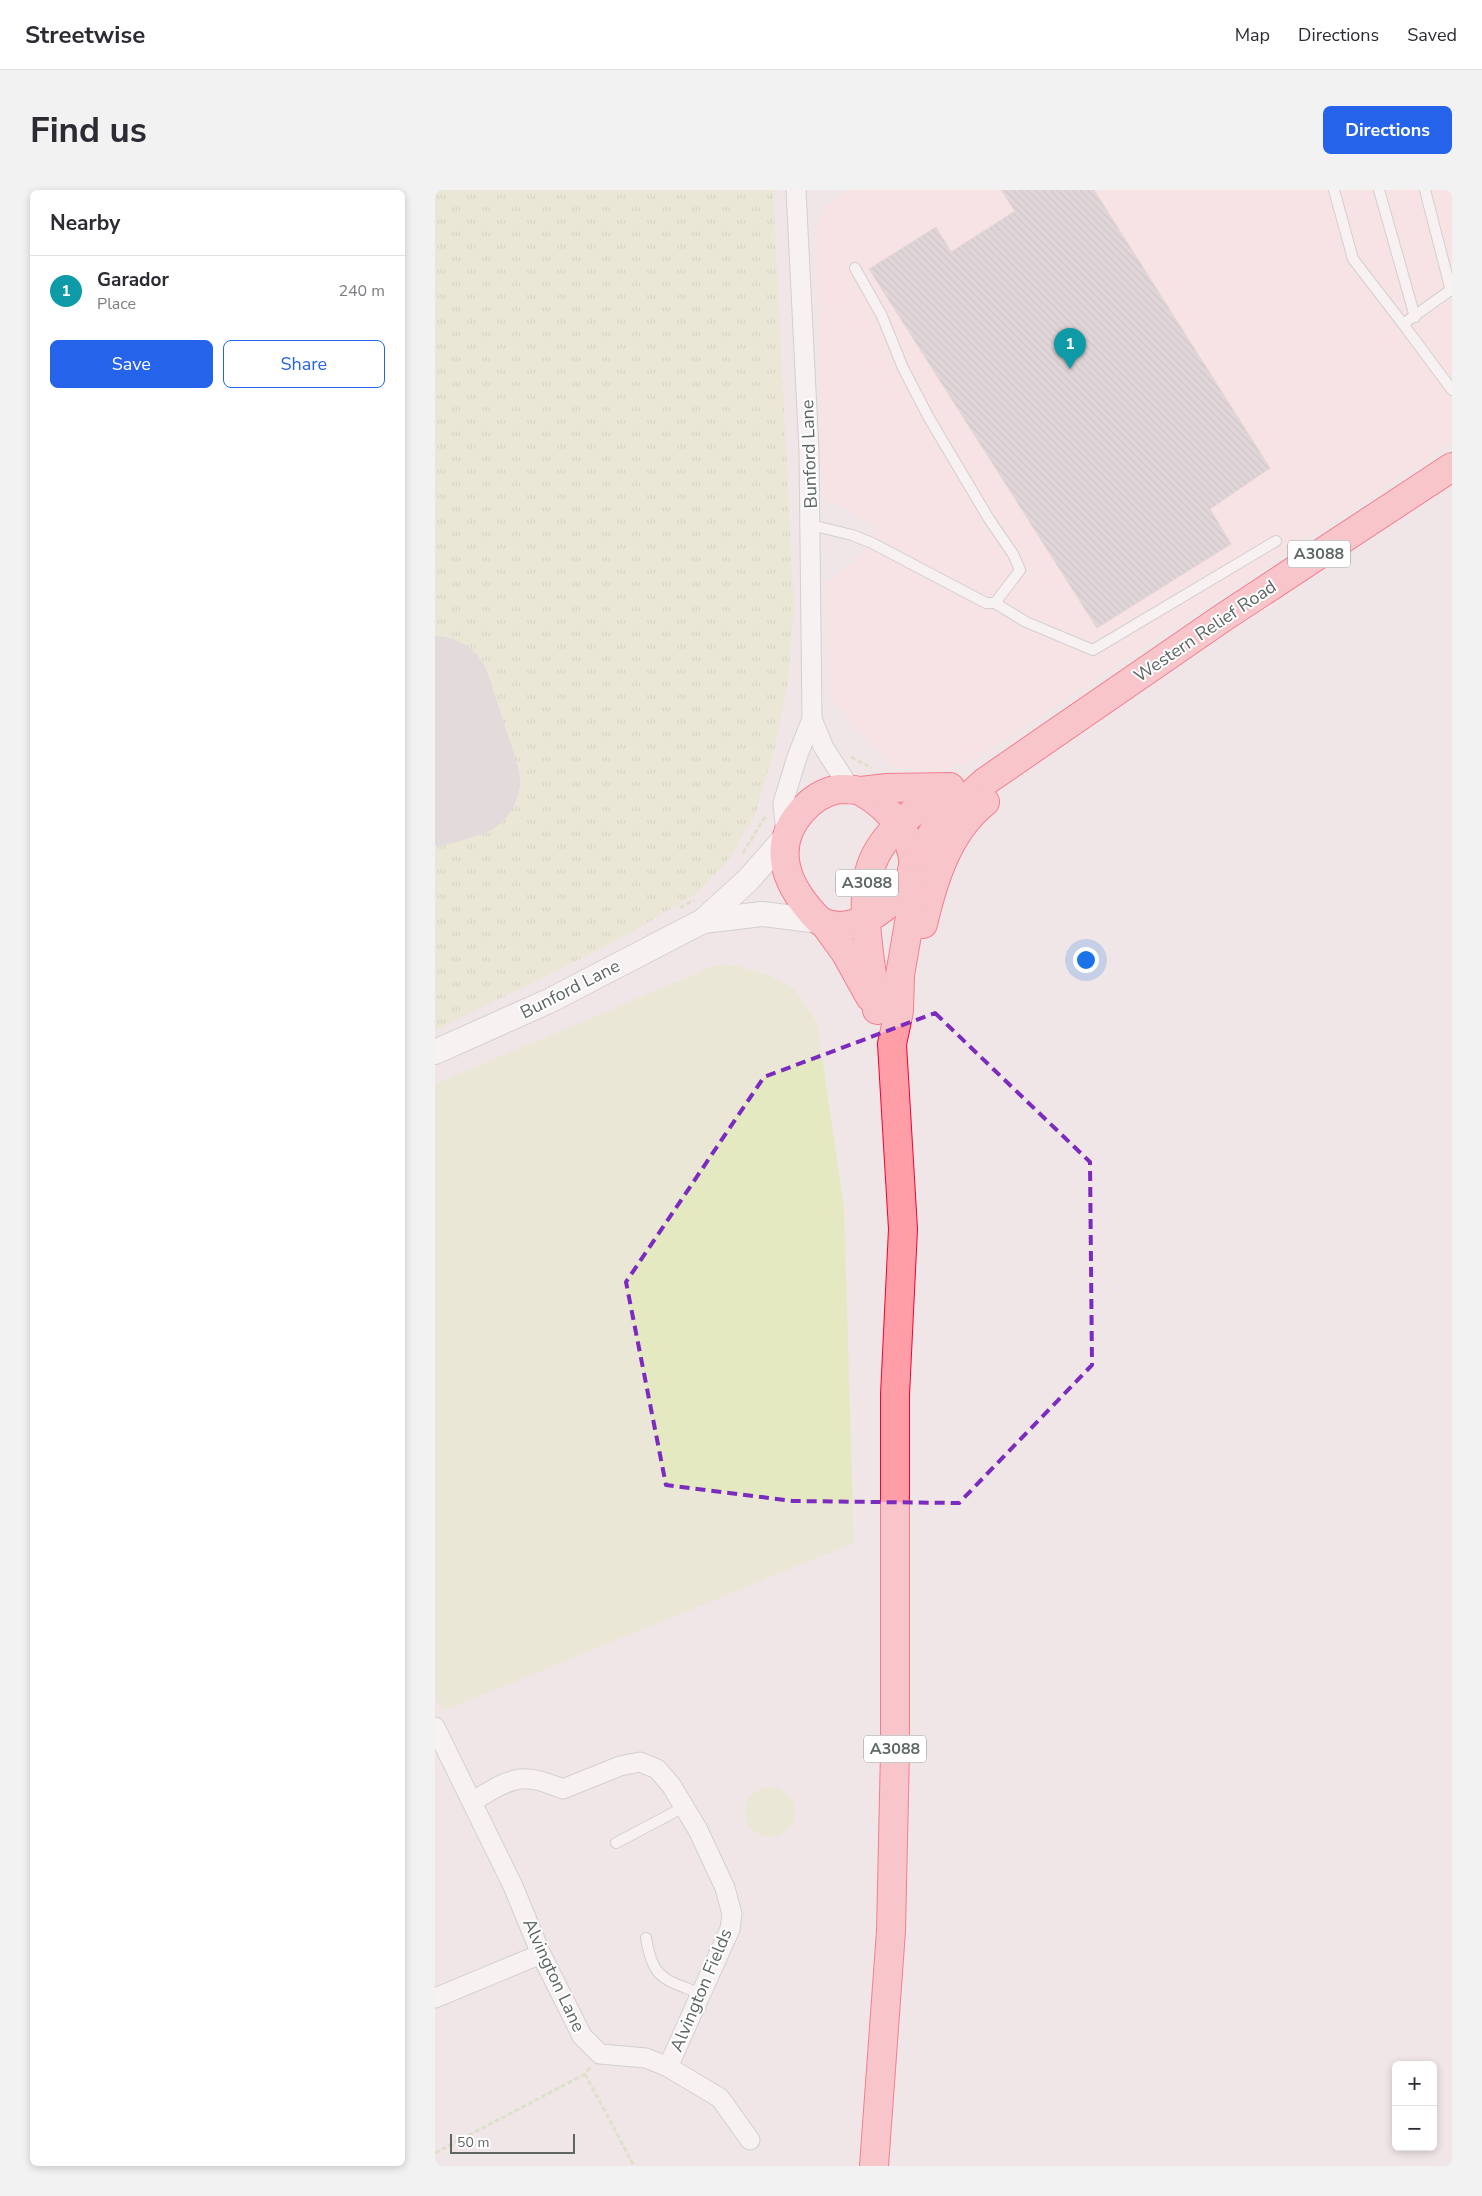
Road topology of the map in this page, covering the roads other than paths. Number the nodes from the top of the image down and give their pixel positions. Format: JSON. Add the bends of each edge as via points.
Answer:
{"nodes":[{"id":1,"x":796,"y":190,"type":"edge"},
{"id":2,"x":1334,"y":190,"type":"edge"},
{"id":3,"x":1379,"y":190,"type":"edge"},
{"id":4,"x":1425,"y":190,"type":"edge"},
{"id":5,"x":855,"y":268,"type":"dead end"},
{"id":6,"x":1451,"y":290,"type":"edge"},
{"id":7,"x":1415,"y":317,"type":"junction"},
{"id":8,"x":1403,"y":324,"type":"junction"},
{"id":9,"x":1452,"y":390,"type":"edge"},
{"id":10,"x":1452,"y":467,"type":"edge"},
{"id":11,"x":811,"y":525,"type":"junction"},
{"id":12,"x":1276,"y":541,"type":"dead end"},
{"id":13,"x":995,"y":603,"type":"junction"},
{"id":14,"x":812,"y":719,"type":"junction"},
{"id":15,"x":1024,"y":756,"type":"junction"},
{"id":16,"x":985,"y":781,"type":"junction"},
{"id":17,"x":863,"y":784,"type":"junction"},
{"id":18,"x":947,"y":788,"type":"junction"},
{"id":19,"x":900,"y":824,"type":"junction"},
{"id":20,"x":785,"y":836,"type":"junction"},
{"id":21,"x":912,"y":874,"type":"junction"},
{"id":22,"x":867,"y":919,"type":"junction"},
{"id":23,"x":703,"y":921,"type":"junction"},
{"id":24,"x":822,"y":922,"type":"junction"},
{"id":25,"x":877,"y":1010,"type":"junction"},
{"id":26,"x":892,"y":1044,"type":"junction"},
{"id":27,"x":435,"y":1052,"type":"edge"},
{"id":28,"x":895,"y":1096,"type":"junction"},
{"id":29,"x":435,"y":1727,"type":"edge"},
{"id":30,"x":473,"y":1801,"type":"junction"},
{"id":31,"x":684,"y":1807,"type":"junction"},
{"id":32,"x":616,"y":1843,"type":"dead end"},
{"id":33,"x":646,"y":1938,"type":"dead end"},
{"id":34,"x":541,"y":1954,"type":"junction"},
{"id":35,"x":701,"y":1994,"type":"junction"},
{"id":36,"x":435,"y":1998,"type":"edge"},
{"id":37,"x":669,"y":2067,"type":"junction"},
{"id":38,"x":750,"y":2140,"type":"dead end"},
{"id":39,"x":874,"y":2166,"type":"edge"}],
"edges":[{"from":1,"to":11,"type":"street","name":"Bunford Lane"},
{"from":2,"to":8,"type":"lane","via":[[1353,260]]},
{"from":3,"to":7,"type":"lane"},
{"from":4,"to":6,"type":"lane"},
{"from":5,"to":13,"type":"lane","via":[[882,316],[903,368],[929,418],[1020,570]]},
{"from":6,"to":7,"type":"lane"},
{"from":7,"to":8,"type":"lane"},
{"from":8,"to":9,"type":"lane"},
{"from":10,"to":15,"type":"highway","name":"Western Relief Road","number":"A3088","via":[[1224,617]]},
{"from":11,"to":13,"type":"lane","via":[[872,543],[986,603]]},
{"from":11,"to":14,"type":"street","name":"Bunford Lane"},
{"from":12,"to":13,"type":"lane","via":[[1093,650],[1026,622]]},
{"from":14,"to":17,"type":"street","name":"Bunford Lane","via":[[831,759]]},
{"from":14,"to":20,"type":"street","name":"Bunford Lane","via":[[783,803]]},
{"from":15,"to":16,"type":"highway","name":"Western Relief Road","number":"A3088"},
{"from":15,"to":28,"type":"highway","via":[[1009,784],[982,804],[964,824],[945,854],[931,893],[919,944],[909,1009],[908,1059]]},
{"from":16,"to":18,"type":"highway","name":"Western Relief Road","number":"A3088"},
{"from":16,"to":21,"type":"highway","name":"Western Relief Road","number":"A3088","via":[[937,825]]},
{"from":17,"to":18,"type":"highway","name":"Western Relief Road","number":"A3088","via":[[887,788]]},
{"from":17,"to":19,"type":"highway"},
{"from":17,"to":20,"type":"highway","name":"Western Relief Road","via":[[827,791],[809,803]]},
{"from":18,"to":19,"type":"highway","number":"A3088"},
{"from":19,"to":21,"type":"highway","via":[[911,853]]},
{"from":19,"to":22,"type":"highway","number":"A3088","via":[[885,841],[871,866]]},
{"from":20,"to":23,"type":"street","name":"Bunford Lane","via":[[747,881]]},
{"from":20,"to":24,"type":"highway","via":[[785,864],[792,886]]},
{"from":21,"to":22,"type":"highway","name":"Western Relief Road","via":[[888,905]]},
{"from":21,"to":26,"type":"highway","number":"A3088","via":[[914,894]]},
{"from":22,"to":24,"type":"highway","via":[[854,924]]},
{"from":22,"to":25,"type":"highway","number":"A3088"},
{"from":23,"to":24,"type":"street","name":"Bunford Lane","via":[[762,914]]},
{"from":23,"to":27,"type":"street","name":"Bunford Lane","via":[[551,1000]]},
{"from":24,"to":25,"type":"highway","number":"A3088","via":[[845,952]]},
{"from":25,"to":26,"type":"highway","number":"A3088"},
{"from":26,"to":28,"type":"highway","number":"A3088"},
{"from":28,"to":39,"type":"highway","number":"A3088","via":[[903,1229],[895,1395],[895,1751],[891,1931]]},
{"from":29,"to":30,"type":"street","name":"Alvington Lane"},
{"from":30,"to":31,"type":"street","name":"Alvington Fields","via":[[496,1787],[520,1779],[563,1789],[620,1766],[640,1762],[657,1769]]},
{"from":30,"to":34,"type":"street","name":"Alvington Lane"},
{"from":31,"to":32,"type":"lane"},
{"from":31,"to":35,"type":"street","name":"Alvington Fields","via":[[725,1888],[732,1914],[730,1929]]},
{"from":33,"to":35,"type":"lane","via":[[655,1971],[662,1978]]},
{"from":34,"to":36,"type":"street"},
{"from":34,"to":37,"type":"street","name":"Alvington Lane","via":[[582,2036],[600,2054],[646,2058]]},
{"from":35,"to":37,"type":"street","name":"Alvington Fields"},
{"from":37,"to":38,"type":"street","via":[[720,2098]]}]}
